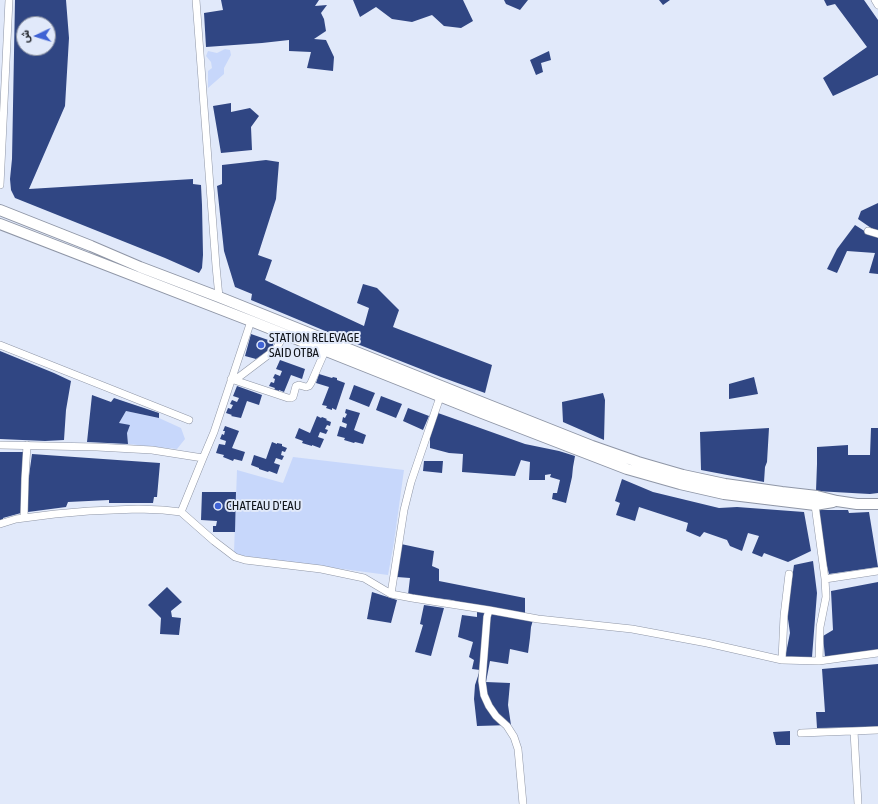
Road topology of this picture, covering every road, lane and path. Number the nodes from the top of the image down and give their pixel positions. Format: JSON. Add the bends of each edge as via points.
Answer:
{"nodes":[{"id":1,"x":9,"y":0,"type":"edge"},
{"id":2,"x":196,"y":0,"type":"edge"},
{"id":3,"x":875,"y":0,"type":"edge"},
{"id":4,"x":878,"y":4,"type":"edge"},
{"id":5,"x":0,"y":185,"type":"edge"},
{"id":6,"x":0,"y":210,"type":"edge"},
{"id":7,"x":0,"y":224,"type":"edge"},
{"id":8,"x":868,"y":231,"type":"dead end"},
{"id":9,"x":878,"y":234,"type":"edge"},
{"id":10,"x":219,"y":297,"type":"junction"},
{"id":11,"x":250,"y":321,"type":"junction"},
{"id":12,"x":283,"y":334,"type":"junction"},
{"id":13,"x":0,"y":345,"type":"edge"},
{"id":14,"x":325,"y":351,"type":"junction"},
{"id":15,"x":233,"y":380,"type":"junction"},
{"id":16,"x":440,"y":397,"type":"junction"},
{"id":17,"x":189,"y":420,"type":"dead end"},
{"id":18,"x":0,"y":445,"type":"edge"},
{"id":19,"x":27,"y":445,"type":"junction"},
{"id":20,"x":203,"y":458,"type":"junction"},
{"id":21,"x":837,"y":501,"type":"junction"},
{"id":22,"x":878,"y":504,"type":"edge"},
{"id":23,"x":815,"y":505,"type":"junction"},
{"id":24,"x":181,"y":512,"type":"junction"},
{"id":25,"x":24,"y":518,"type":"junction"},
{"id":26,"x":0,"y":524,"type":"edge"},
{"id":27,"x":878,"y":571,"type":"edge"},
{"id":28,"x":789,"y":574,"type":"dead end"},
{"id":29,"x":825,"y":579,"type":"junction"},
{"id":30,"x":391,"y":594,"type":"junction"},
{"id":31,"x":489,"y":610,"type":"junction"},
{"id":32,"x":878,"y":653,"type":"edge"},
{"id":33,"x":782,"y":660,"type":"junction"},
{"id":34,"x":819,"y":661,"type":"junction"},
{"id":35,"x":878,"y":730,"type":"edge"},
{"id":36,"x":854,"y":731,"type":"junction"},
{"id":37,"x":801,"y":733,"type":"dead end"},
{"id":38,"x":523,"y":804,"type":"edge"},
{"id":39,"x":858,"y":804,"type":"edge"}],
"edges":[{"from":1,"to":5,"type":"street"},
{"from":2,"to":10,"type":"street"},
{"from":3,"to":4,"type":"street"},
{"from":6,"to":10,"type":"main road"},
{"from":7,"to":11,"type":"main road"},
{"from":8,"to":9,"type":"street"},
{"from":10,"to":21,"type":"main road","via":[[638,462],[725,484]]},
{"from":11,"to":12,"type":"main road"},
{"from":11,"to":15,"type":"street"},
{"from":12,"to":14,"type":"main road"},
{"from":12,"to":15,"type":"street","via":[[276,349]]},
{"from":13,"to":17,"type":"street"},
{"from":14,"to":15,"type":"street","via":[[309,386],[296,386],[291,398]]},
{"from":14,"to":16,"type":"main road"},
{"from":15,"to":20,"type":"street"},
{"from":16,"to":23,"type":"main road","via":[[645,475],[724,494]]},
{"from":16,"to":30,"type":"street","via":[[404,510]]},
{"from":18,"to":19,"type":"street"},
{"from":19,"to":20,"type":"street","via":[[152,450]]},
{"from":19,"to":25,"type":"street"},
{"from":20,"to":24,"type":"street"},
{"from":21,"to":22,"type":"main road"},
{"from":21,"to":23,"type":"main road"},
{"from":23,"to":29,"type":"street"},
{"from":24,"to":25,"type":"street","via":[[138,508]]},
{"from":24,"to":30,"type":"street","via":[[236,557],[364,578]]},
{"from":25,"to":26,"type":"street"},
{"from":27,"to":29,"type":"street"},
{"from":28,"to":33,"type":"street"},
{"from":29,"to":34,"type":"street","via":[[826,598],[820,627]]},
{"from":30,"to":31,"type":"street"},
{"from":31,"to":33,"type":"street","via":[[538,619],[632,629]]},
{"from":31,"to":38,"type":"street","via":[[482,681],[484,696],[496,716],[514,737],[518,749]]},
{"from":32,"to":34,"type":"street"},
{"from":33,"to":34,"type":"street"},
{"from":35,"to":36,"type":"street"},
{"from":36,"to":37,"type":"street"},
{"from":36,"to":39,"type":"street"}]}
